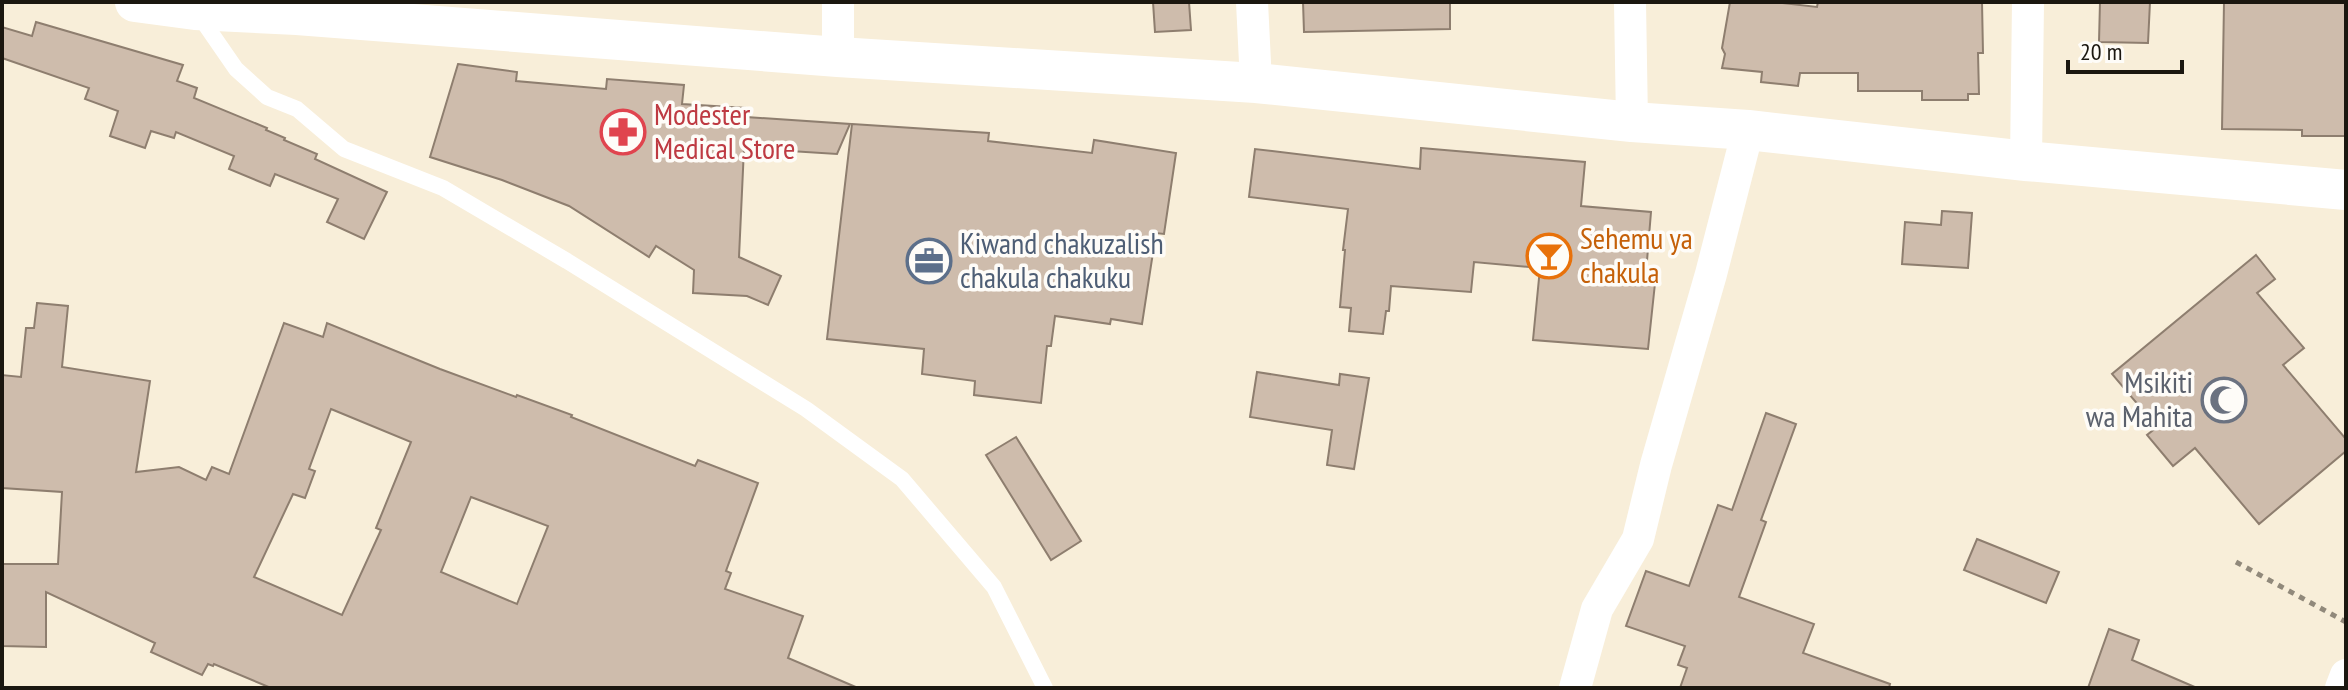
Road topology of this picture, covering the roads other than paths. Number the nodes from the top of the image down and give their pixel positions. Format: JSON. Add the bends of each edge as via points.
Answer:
{"nodes":[{"id":1,"x":135,"y":2,"type":"edge"},
{"id":2,"x":838,"y":2,"type":"edge"},
{"id":3,"x":1252,"y":2,"type":"edge"},
{"id":4,"x":1630,"y":2,"type":"edge"},
{"id":5,"x":2028,"y":2,"type":"edge"},
{"id":6,"x":297,"y":8,"type":"edge"},
{"id":7,"x":195,"y":10,"type":"junction"},
{"id":8,"x":838,"y":57,"type":"junction"},
{"id":9,"x":1256,"y":83,"type":"junction"},
{"id":10,"x":1632,"y":122,"type":"junction"},
{"id":11,"x":1748,"y":130,"type":"junction"},
{"id":12,"x":2026,"y":161,"type":"junction"},
{"id":13,"x":2346,"y":190,"type":"edge"},
{"id":14,"x":2346,"y":675,"type":"edge"},
{"id":15,"x":1045,"y":688,"type":"edge"},
{"id":16,"x":1575,"y":688,"type":"edge"},
{"id":17,"x":2341,"y":688,"type":"edge"}],
"edges":[{"from":1,"to":7,"type":"street"},
{"from":2,"to":8,"type":"street"},
{"from":3,"to":9,"type":"street"},
{"from":4,"to":10,"type":"street"},
{"from":5,"to":12,"type":"street"},
{"from":6,"to":7,"type":"street"},
{"from":6,"to":8,"type":"street"},
{"from":7,"to":15,"type":"lane","via":[[236,69],[256,88],[297,109],[344,149],[443,188],[567,261],[806,409],[902,479],[994,587]]},
{"from":8,"to":9,"type":"street"},
{"from":9,"to":10,"type":"street"},
{"from":10,"to":11,"type":"street"},
{"from":11,"to":12,"type":"street"},
{"from":11,"to":16,"type":"street","via":[[1638,539],[1597,609]]},
{"from":12,"to":13,"type":"street"},
{"from":14,"to":17,"type":"street"}]}
